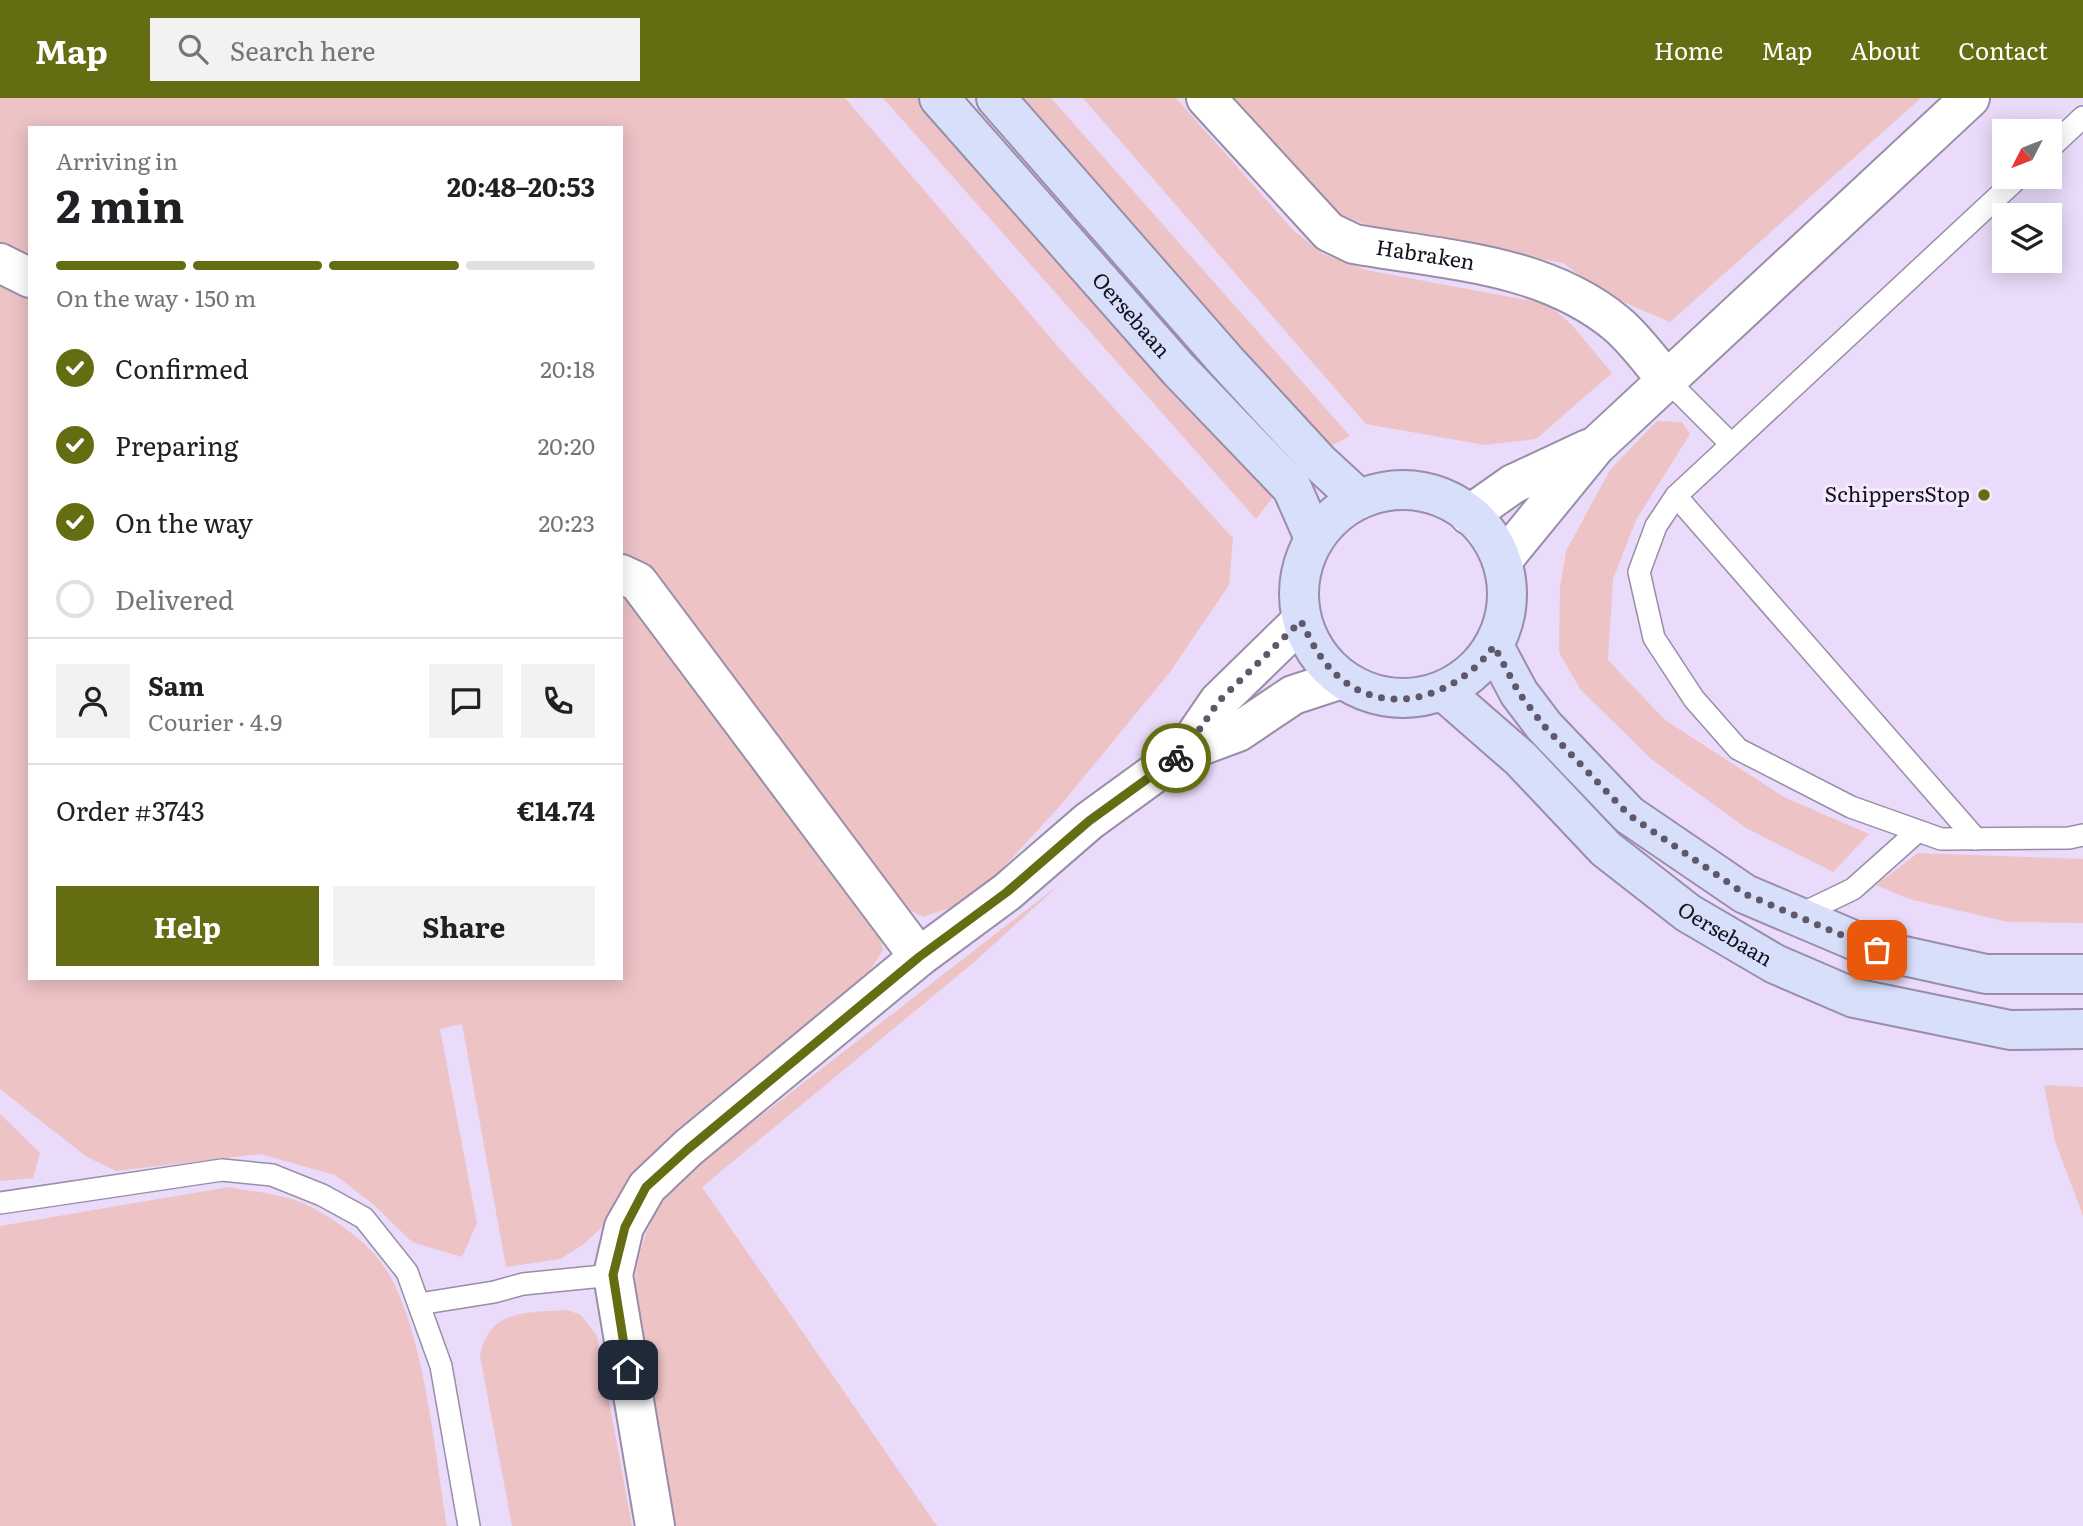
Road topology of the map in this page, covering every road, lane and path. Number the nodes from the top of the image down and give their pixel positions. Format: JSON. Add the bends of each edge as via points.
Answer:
{"nodes":[{"id":1,"x":939,"y":98,"type":"edge"},
{"id":2,"x":996,"y":98,"type":"edge"},
{"id":3,"x":1206,"y":98,"type":"edge"},
{"id":4,"x":1970,"y":98,"type":"edge"},
{"id":5,"x":2083,"y":117,"type":"edge"},
{"id":6,"x":2062,"y":137,"type":"edge"},
{"id":7,"x":2006,"y":189,"type":"edge"},
{"id":8,"x":0,"y":263,"type":"edge"},
{"id":9,"x":28,"y":277,"type":"edge"},
{"id":10,"x":1667,"y":380,"type":"junction"},
{"id":11,"x":1731,"y":444,"type":"junction"},
{"id":12,"x":1596,"y":446,"type":"junction"},
{"id":13,"x":1675,"y":496,"type":"junction"},
{"id":14,"x":1359,"y":499,"type":"junction"},
{"id":15,"x":1469,"y":515,"type":"junction"},
{"id":16,"x":1314,"y":538,"type":"junction"},
{"id":17,"x":1502,"y":561,"type":"junction"},
{"id":18,"x":623,"y":574,"type":"edge"},
{"id":19,"x":1301,"y":621,"type":"junction"},
{"id":20,"x":1494,"y":646,"type":"junction"},
{"id":21,"x":1342,"y":679,"type":"junction"},
{"id":22,"x":1443,"y":691,"type":"junction"},
{"id":23,"x":1184,"y":752,"type":"junction"},
{"id":24,"x":1918,"y":831,"type":"junction"},
{"id":25,"x":2083,"y":835,"type":"edge"},
{"id":26,"x":1976,"y":839,"type":"junction"},
{"id":27,"x":1797,"y":916,"type":"junction"},
{"id":28,"x":919,"y":957,"type":"junction"},
{"id":29,"x":2083,"y":974,"type":"edge"},
{"id":30,"x":2083,"y":1029,"type":"edge"},
{"id":31,"x":0,"y":1203,"type":"edge"},
{"id":32,"x":613,"y":1275,"type":"junction"},
{"id":33,"x":419,"y":1304,"type":"junction"},
{"id":34,"x":469,"y":1526,"type":"edge"},
{"id":35,"x":655,"y":1526,"type":"edge"}],
"edges":[{"from":1,"to":16,"type":"main road","name":"Oersebaan","via":[[1180,370],[1292,488]]},
{"from":2,"to":14,"type":"main road","name":"Oersebaan","via":[[1227,362]]},
{"from":3,"to":10,"type":"street","name":"Habraken","via":[[1329,232],[1354,244],[1521,273],[1571,291],[1618,325]]},
{"from":4,"to":10,"type":"street"},
{"from":5,"to":6,"type":"lane"},
{"from":7,"to":11,"type":"lane"},
{"from":8,"to":9,"type":"street"},
{"from":10,"to":11,"type":"lane"},
{"from":10,"to":12,"type":"street"},
{"from":11,"to":13,"type":"lane"},
{"from":12,"to":15,"type":"street","via":[[1513,484]]},
{"from":12,"to":17,"type":"street"},
{"from":13,"to":24,"type":"lane","via":[[1656,526],[1639,572],[1654,638],[1694,699],[1738,749],[1851,807]]},
{"from":13,"to":26,"type":"lane"},
{"from":14,"to":15,"type":"main road","via":[[1395,490],[1432,494]]},
{"from":14,"to":16,"type":"main road","via":[[1334,515]]},
{"from":15,"to":17,"type":"main road","via":[[1487,533]]},
{"from":16,"to":19,"type":"main road","via":[[1299,578]]},
{"from":17,"to":20,"type":"main road","via":[[1507,604]]},
{"from":18,"to":28,"type":"street","via":[[638,582]]},
{"from":19,"to":21,"type":"main road","via":[[1317,653]]},
{"from":19,"to":23,"type":"street","via":[[1219,701]]},
{"from":20,"to":22,"type":"main road","via":[[1480,665]]},
{"from":20,"to":27,"type":"main road","name":"Oersebaan","via":[[1519,693],[1544,726],[1629,815],[1745,894]]},
{"from":21,"to":22,"type":"main road","via":[[1374,695],[1409,699]]},
{"from":21,"to":23,"type":"street","via":[[1293,695],[1238,732]]},
{"from":22,"to":30,"type":"main road","name":"Oersebaan","via":[[1521,759],[1606,849],[1688,912],[1775,964],[1867,1000],[2010,1030]]},
{"from":23,"to":28,"type":"street","via":[[1089,821],[1007,892]]},
{"from":24,"to":26,"type":"lane","via":[[1941,839]]},
{"from":24,"to":27,"type":"lane","via":[[1853,889]]},
{"from":25,"to":26,"type":"lane"},
{"from":27,"to":29,"type":"main road","name":"Oersebaan","via":[[1877,950],[1986,974]]},
{"from":28,"to":32,"type":"street","via":[[646,1187],[625,1227]]},
{"from":31,"to":33,"type":"lane","via":[[222,1170],[272,1175],[364,1218],[407,1272]]},
{"from":32,"to":33,"type":"lane","via":[[523,1284]]},
{"from":32,"to":35,"type":"street"},
{"from":33,"to":34,"type":"lane","via":[[441,1366]]}]}
